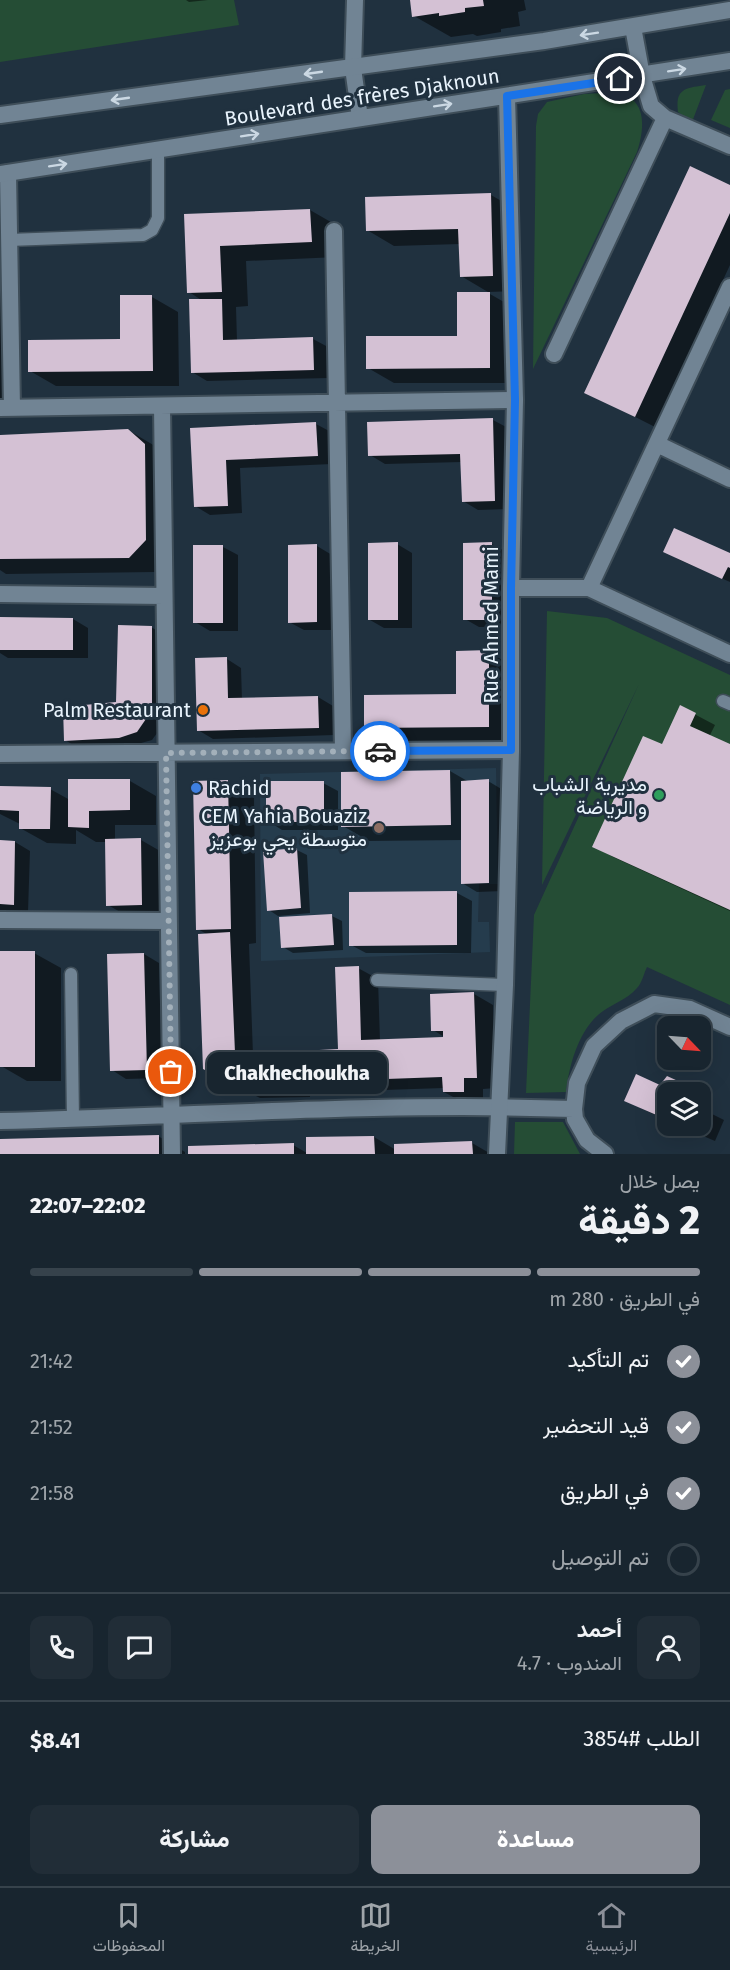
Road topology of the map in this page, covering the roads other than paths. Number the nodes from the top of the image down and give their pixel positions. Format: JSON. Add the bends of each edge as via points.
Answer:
{"nodes":[{"id":1,"x":355,"y":0,"type":"edge"},
{"id":2,"x":725,"y":8,"type":"edge"},
{"id":3,"x":633,"y":27,"type":"junction"},
{"id":4,"x":730,"y":62,"type":"edge"},
{"id":5,"x":353,"y":68,"type":"junction"},
{"id":6,"x":642,"y":76,"type":"junction"},
{"id":7,"x":507,"y":96,"type":"junction"},
{"id":8,"x":0,"y":115,"type":"edge"},
{"id":9,"x":360,"y":118,"type":"junction"},
{"id":10,"x":665,"y":118,"type":"junction"},
{"id":11,"x":730,"y":146,"type":"edge"},
{"id":12,"x":158,"y":149,"type":"junction"},
{"id":13,"x":4,"y":174,"type":"edge"},
{"id":14,"x":334,"y":231,"type":"dead end"},
{"id":15,"x":9,"y":240,"type":"junction"},
{"id":16,"x":730,"y":287,"type":"edge"},
{"id":17,"x":554,"y":354,"type":"dead end"},
{"id":18,"x":515,"y":400,"type":"junction"},
{"id":19,"x":337,"y":404,"type":"junction"},
{"id":20,"x":162,"y":407,"type":"junction"},
{"id":21,"x":6,"y":408,"type":"edge"},
{"id":22,"x":657,"y":444,"type":"junction"},
{"id":23,"x":730,"y":479,"type":"edge"},
{"id":24,"x":511,"y":588,"type":"junction"},
{"id":25,"x":589,"y":588,"type":"junction"},
{"id":26,"x":0,"y":594,"type":"edge"},
{"id":27,"x":164,"y":596,"type":"junction"},
{"id":28,"x":730,"y":654,"type":"edge"},
{"id":29,"x":511,"y":750,"type":"junction"},
{"id":30,"x":343,"y":751,"type":"junction"},
{"id":31,"x":166,"y":753,"type":"junction"},
{"id":32,"x":0,"y":754,"type":"edge"},
{"id":33,"x":0,"y":920,"type":"edge"},
{"id":34,"x":168,"y":921,"type":"junction"},
{"id":35,"x":71,"y":974,"type":"dead end"},
{"id":36,"x":377,"y":980,"type":"dead end"},
{"id":37,"x":505,"y":985,"type":"junction"},
{"id":38,"x":730,"y":1027,"type":"edge"},
{"id":39,"x":500,"y":1106,"type":"junction"},
{"id":40,"x":574,"y":1109,"type":"junction"},
{"id":41,"x":172,"y":1116,"type":"junction"},
{"id":42,"x":73,"y":1119,"type":"junction"},
{"id":43,"x":0,"y":1121,"type":"edge"},
{"id":44,"x":172,"y":1154,"type":"edge"},
{"id":45,"x":497,"y":1154,"type":"edge"},
{"id":46,"x":605,"y":1154,"type":"edge"}],
"edges":[{"from":1,"to":5,"type":"street"},
{"from":2,"to":3,"type":"street","name":"Boulevard des frères Djaknoun"},
{"from":3,"to":5,"type":"street","name":"Boulevard des frères Djaknoun","one_way":true},
{"from":3,"to":6,"type":"street"},
{"from":6,"to":4,"type":"street","name":"Boulevard des frères Djaknoun","one_way":true},
{"from":5,"to":8,"type":"street","name":"Boulevard des frères Djaknoun","one_way":true},
{"from":5,"to":9,"type":"street"},
{"from":6,"to":7,"type":"street","name":"Boulevard des frères Djaknoun"},
{"from":6,"to":10,"type":"street","via":[[651,106]]},
{"from":9,"to":7,"type":"street","name":"Boulevard des frères Djaknoun","one_way":true},
{"from":7,"to":18,"type":"street","name":"Rue Ahmed Mami"},
{"from":12,"to":9,"type":"street","name":"Boulevard des frères Djaknoun","one_way":true},
{"from":10,"to":11,"type":"street"},
{"from":10,"to":17,"type":"street"},
{"from":13,"to":12,"type":"street","name":"Boulevard des frères Djaknoun","one_way":true},
{"from":12,"to":15,"type":"lane","via":[[158,218],[152,230],[143,235]]},
{"from":13,"to":15,"type":"street"},
{"from":14,"to":19,"type":"street"},
{"from":15,"to":21,"type":"street"},
{"from":16,"to":22,"type":"street"},
{"from":18,"to":19,"type":"street"},
{"from":18,"to":24,"type":"street","name":"Rue Ahmed Mami"},
{"from":19,"to":20,"type":"street"},
{"from":19,"to":30,"type":"street"},
{"from":20,"to":21,"type":"street"},
{"from":20,"to":27,"type":"street"},
{"from":22,"to":23,"type":"street"},
{"from":22,"to":25,"type":"street"},
{"from":24,"to":25,"type":"street"},
{"from":24,"to":29,"type":"street","name":"Rue Ahmed Mami"},
{"from":25,"to":28,"type":"street"},
{"from":26,"to":27,"type":"street"},
{"from":27,"to":31,"type":"street"},
{"from":29,"to":30,"type":"street"},
{"from":29,"to":37,"type":"street","name":"Rue Ahmed Mami"},
{"from":30,"to":31,"type":"street"},
{"from":31,"to":32,"type":"street"},
{"from":31,"to":34,"type":"street"},
{"from":33,"to":34,"type":"street"},
{"from":34,"to":41,"type":"street"},
{"from":35,"to":42,"type":"lane"},
{"from":36,"to":37,"type":"lane"},
{"from":37,"to":39,"type":"street","name":"Rue Ahmed Mami"},
{"from":38,"to":40,"type":"street","via":[[690,1009],[654,1004],[621,1021],[594,1046],[577,1083]]},
{"from":39,"to":40,"type":"street"},
{"from":39,"to":41,"type":"street"},
{"from":39,"to":45,"type":"street","name":"Rue Ahmed Mami"},
{"from":40,"to":46,"type":"street","via":[[575,1119],[588,1140]]},
{"from":41,"to":42,"type":"street"},
{"from":41,"to":44,"type":"street"},
{"from":42,"to":43,"type":"street"}]}
